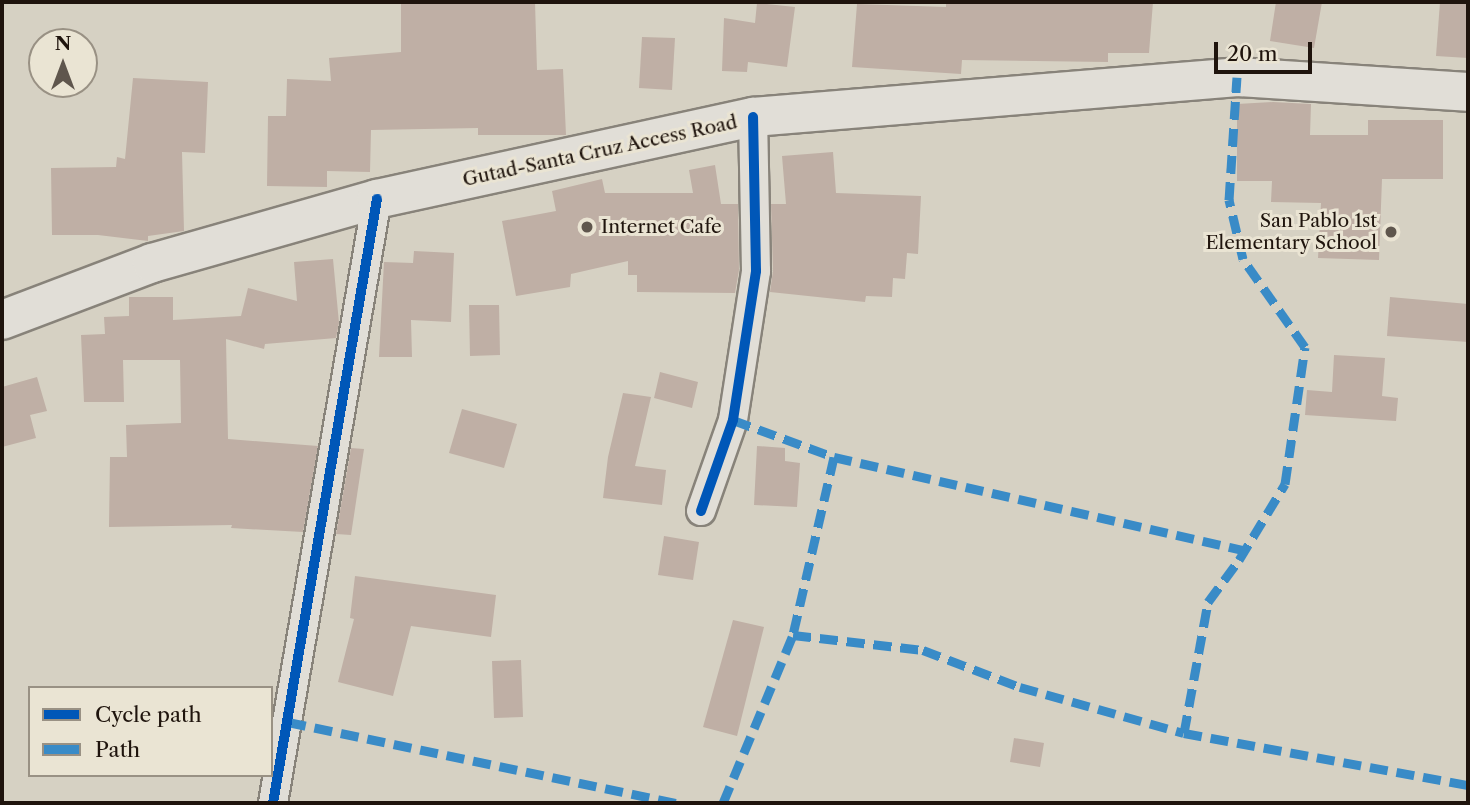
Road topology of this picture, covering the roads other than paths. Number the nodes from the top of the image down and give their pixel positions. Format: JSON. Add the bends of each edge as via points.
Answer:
{"nodes":[{"id":1,"x":1468,"y":92,"type":"edge"},
{"id":2,"x":753,"y":117,"type":"junction"},
{"id":3,"x":377,"y":199,"type":"junction"},
{"id":4,"x":2,"y":320,"type":"edge"},
{"id":5,"x":701,"y":510,"type":"dead end"},
{"id":6,"x":273,"y":803,"type":"edge"}],
"edges":[{"from":1,"to":2,"type":"main road","name":"Gutad-Santa Cruz Access Road","via":[[1237,78]]},
{"from":2,"to":3,"type":"main road","name":"Gutad-Santa Cruz Access Road"},
{"from":2,"to":5,"type":"street","via":[[756,271],[733,420]]},
{"from":3,"to":4,"type":"main road","name":"Gutad-Santa Cruz Access Road","via":[[152,263]]},
{"from":3,"to":6,"type":"street"}]}
